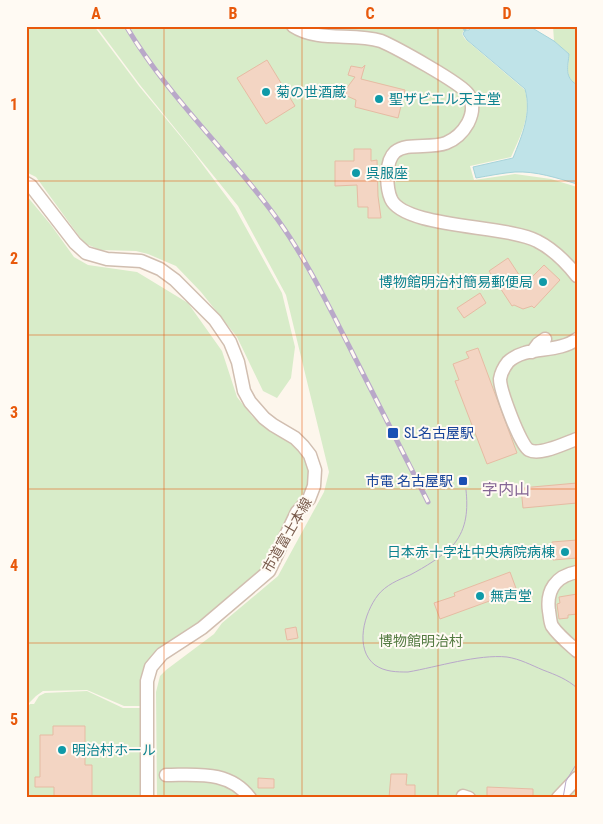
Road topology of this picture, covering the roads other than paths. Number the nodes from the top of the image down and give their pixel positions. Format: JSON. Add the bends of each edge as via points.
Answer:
{"nodes":[{"id":1,"x":293,"y":26,"type":"edge"},
{"id":2,"x":326,"y":31,"type":"edge"},
{"id":3,"x":26,"y":183,"type":"edge"},
{"id":4,"x":577,"y":276,"type":"edge"},
{"id":5,"x":545,"y":339,"type":"dead end"},
{"id":6,"x":577,"y":339,"type":"edge"},
{"id":7,"x":532,"y":352,"type":"junction"},
{"id":8,"x":577,"y":439,"type":"edge"},
{"id":9,"x":577,"y":572,"type":"edge"},
{"id":10,"x":577,"y":651,"type":"edge"},
{"id":11,"x":166,"y":775,"type":"dead end"},
{"id":12,"x":147,"y":798,"type":"edge"},
{"id":13,"x":250,"y":798,"type":"edge"}],
"edges":[{"from":1,"to":2,"type":"street","via":[[302,31]]},
{"from":2,"to":4,"type":"street","via":[[338,38],[367,37],[381,41],[462,87],[470,96],[472,113],[458,136],[436,146],[404,147],[391,158],[388,165],[389,194],[395,206],[428,220],[529,237],[552,250]]},
{"from":3,"to":12,"type":"street","name":"市道富士本線","via":[[86,253],[107,260],[141,261],[176,280],[215,320],[230,342],[250,402],[268,422],[304,446],[315,470],[309,499],[297,512],[269,571],[202,628],[156,660],[148,674]]},
{"from":5,"to":7,"type":"street"},
{"from":6,"to":7,"type":"street","via":[[564,347]]},
{"from":7,"to":8,"type":"street","via":[[507,363],[500,380],[521,440],[527,449],[536,452]]},
{"from":9,"to":10,"type":"street","via":[[558,580],[551,589],[548,602],[552,626]]},
{"from":11,"to":13,"type":"street","via":[[225,778]]}]}
